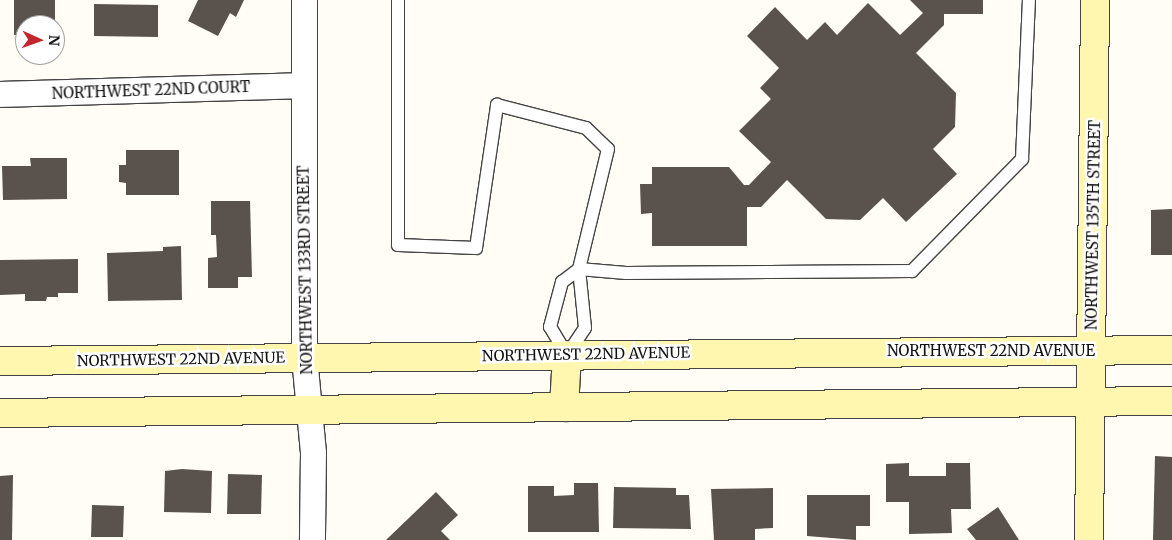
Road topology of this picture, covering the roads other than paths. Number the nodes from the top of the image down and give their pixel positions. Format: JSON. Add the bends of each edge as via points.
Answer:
{"nodes":[{"id":1,"x":304,"y":0,"type":"edge"},
{"id":2,"x":398,"y":0,"type":"edge"},
{"id":3,"x":1029,"y":0,"type":"edge"},
{"id":4,"x":1095,"y":0,"type":"edge"},
{"id":5,"x":303,"y":86,"type":"junction"},
{"id":6,"x":0,"y":94,"type":"edge"},
{"id":7,"x":579,"y":269,"type":"junction"},
{"id":8,"x":1172,"y":350,"type":"edge"},
{"id":9,"x":1092,"y":351,"type":"junction"},
{"id":10,"x":567,"y":355,"type":"junction"},
{"id":11,"x":304,"y":357,"type":"junction"},
{"id":12,"x":0,"y":360,"type":"edge"},
{"id":13,"x":1091,"y":401,"type":"junction"},
{"id":14,"x":1172,"y":401,"type":"edge"},
{"id":15,"x":564,"y":407,"type":"junction"},
{"id":16,"x":309,"y":410,"type":"junction"},
{"id":17,"x":0,"y":413,"type":"edge"},
{"id":18,"x":312,"y":540,"type":"edge"},
{"id":19,"x":1090,"y":540,"type":"edge"}],
"edges":[{"from":1,"to":5,"type":"street","name":"NORTHWEST 133RD STREET"},
{"from":2,"to":7,"type":"lane","via":[[398,245],[476,248],[497,105],[586,128],[608,149]]},
{"from":3,"to":7,"type":"lane","via":[[1022,159],[912,271],[626,273]]},
{"from":4,"to":9,"type":"main road","name":"NORTHWEST 135TH STREET"},
{"from":5,"to":6,"type":"street","name":"NORTHWEST 22ND COURT"},
{"from":5,"to":11,"type":"street","name":"NORTHWEST 133RD STREET"},
{"from":7,"to":10,"type":"lane","via":[[585,328]]},
{"from":7,"to":10,"type":"lane","via":[[562,282],[550,327]]},
{"from":8,"to":9,"type":"main road","name":"NORTHWEST 22ND AVENUE"},
{"from":9,"to":10,"type":"main road","name":"NORTHWEST 22ND AVENUE"},
{"from":9,"to":13,"type":"main road","name":"NORTHWEST 135TH STREET"},
{"from":10,"to":11,"type":"main road","name":"NORTHWEST 22ND AVENUE"},
{"from":10,"to":15,"type":"main road"},
{"from":11,"to":12,"type":"main road","name":"NORTHWEST 22ND AVENUE"},
{"from":11,"to":16,"type":"street","name":"NORTHWEST 133RD STREET"},
{"from":13,"to":14,"type":"main road"},
{"from":13,"to":15,"type":"main road"},
{"from":13,"to":19,"type":"main road","name":"NORTHWEST 135TH STREET"},
{"from":15,"to":16,"type":"main road"},
{"from":16,"to":17,"type":"main road"},
{"from":16,"to":18,"type":"street","name":"NORTHWEST 133RD STREET","via":[[313,453]]}]}
